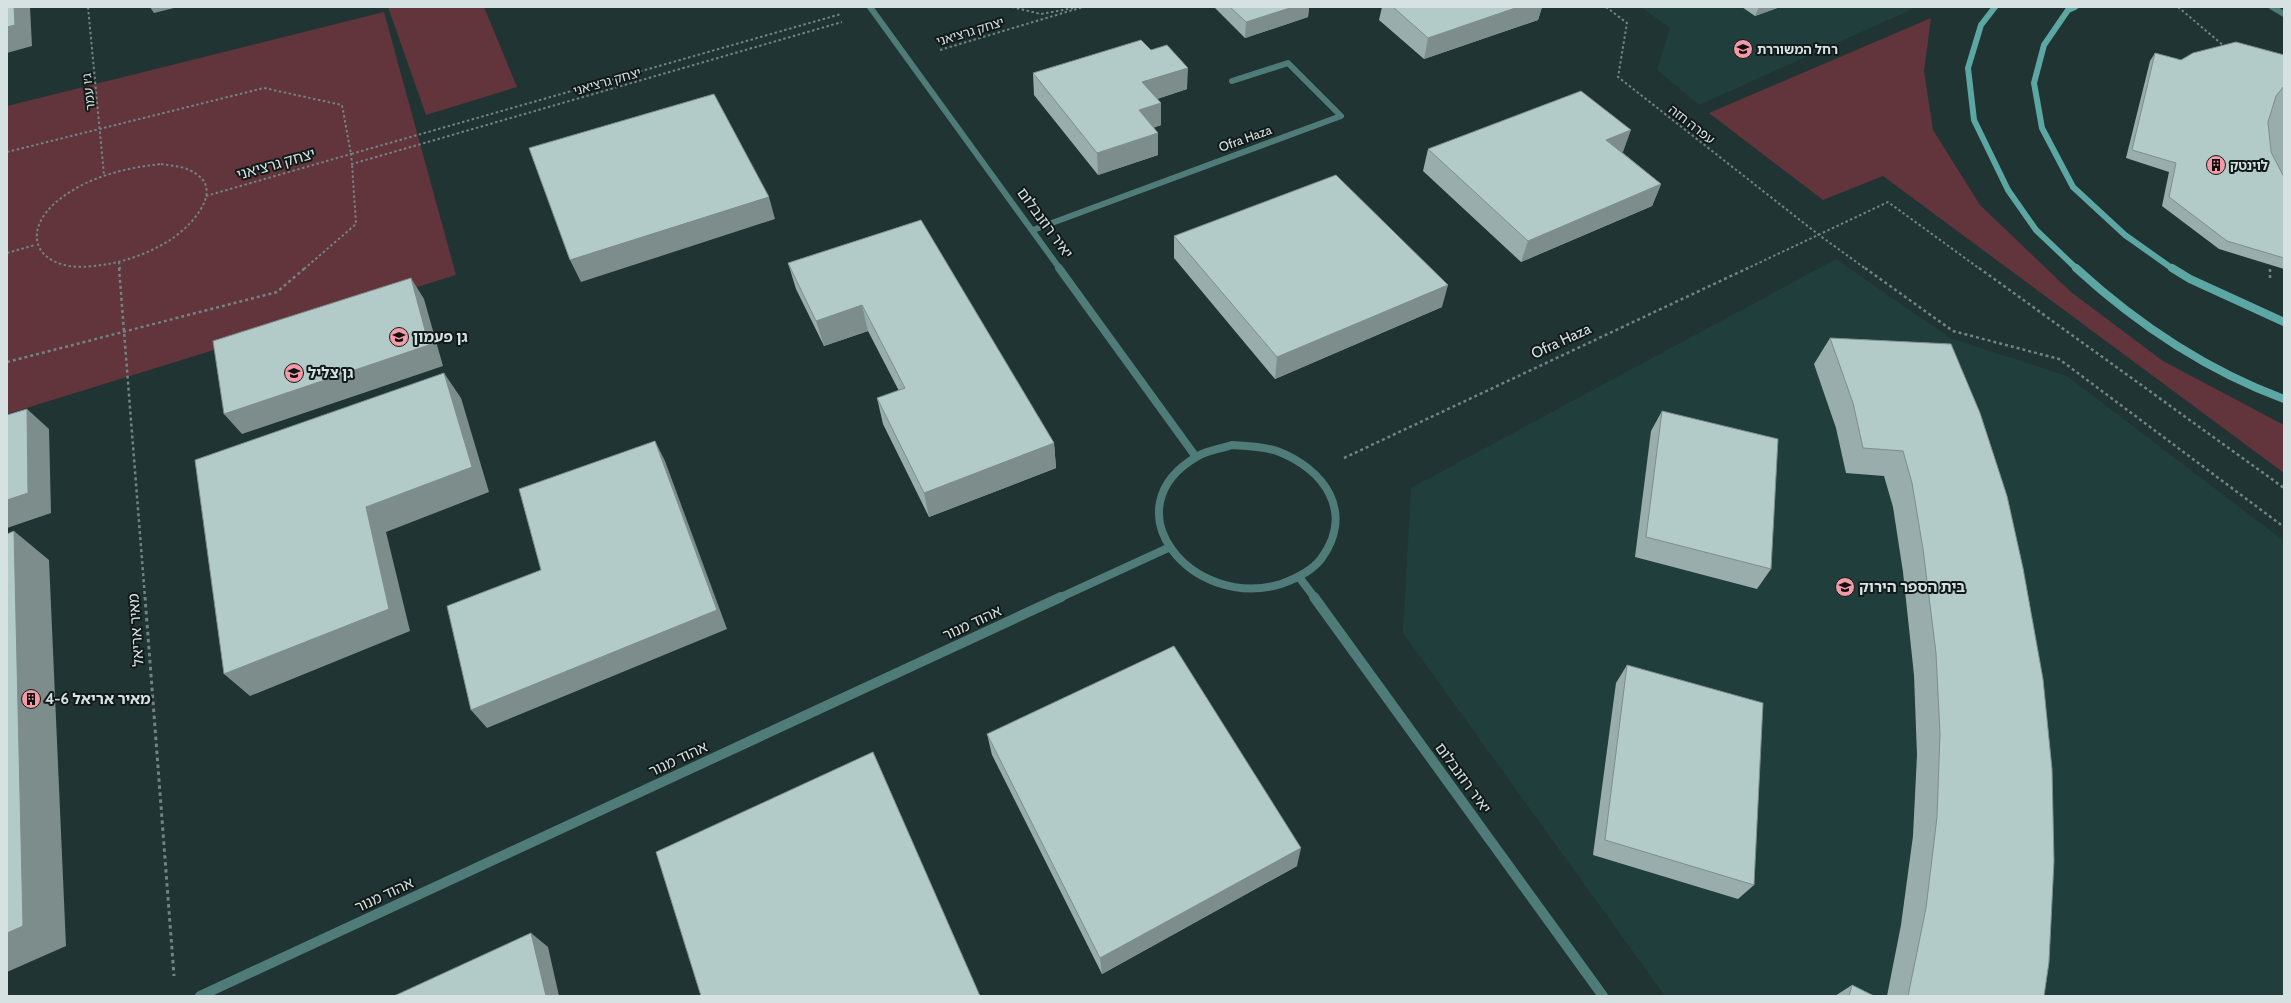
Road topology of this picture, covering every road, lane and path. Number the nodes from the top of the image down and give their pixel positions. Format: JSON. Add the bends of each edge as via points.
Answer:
{"nodes":[{"id":1,"x":88,"y":7,"type":"edge"},
{"id":2,"x":1012,"y":7,"type":"edge"},
{"id":3,"x":1078,"y":7,"type":"edge"},
{"id":4,"x":1083,"y":7,"type":"edge"},
{"id":5,"x":1606,"y":7,"type":"edge"},
{"id":6,"x":1995,"y":7,"type":"edge"},
{"id":7,"x":2075,"y":7,"type":"edge"},
{"id":8,"x":2178,"y":7,"type":"edge"},
{"id":9,"x":2272,"y":7,"type":"edge"},
{"id":10,"x":873,"y":10,"type":"edge"},
{"id":11,"x":843,"y":14,"type":"dead end"},
{"id":12,"x":2284,"y":14,"type":"edge"},
{"id":13,"x":2217,"y":50,"type":"edge"},
{"id":14,"x":909,"y":59,"type":"junction"},
{"id":15,"x":1232,"y":81,"type":"dead end"},
{"id":16,"x":100,"y":130,"type":"junction"},
{"id":17,"x":7,"y":152,"type":"edge"},
{"id":18,"x":351,"y":154,"type":"junction"},
{"id":19,"x":352,"y":164,"type":"junction"},
{"id":20,"x":104,"y":175,"type":"junction"},
{"id":21,"x":206,"y":196,"type":"junction"},
{"id":22,"x":1033,"y":230,"type":"junction"},
{"id":23,"x":1819,"y":235,"type":"junction"},
{"id":24,"x":35,"y":245,"type":"junction"},
{"id":25,"x":7,"y":253,"type":"edge"},
{"id":26,"x":119,"y":262,"type":"junction"},
{"id":27,"x":2284,"y":322,"type":"edge"},
{"id":28,"x":125,"y":332,"type":"junction"},
{"id":29,"x":7,"y":362,"type":"edge"},
{"id":30,"x":2284,"y":399,"type":"edge"},
{"id":31,"x":1196,"y":457,"type":"junction"},
{"id":32,"x":1313,"y":472,"type":"junction"},
{"id":33,"x":2284,"y":488,"type":"edge"},
{"id":34,"x":2284,"y":526,"type":"edge"},
{"id":35,"x":1168,"y":548,"type":"junction"},
{"id":36,"x":1299,"y":577,"type":"junction"},
{"id":37,"x":174,"y":980,"type":"dead end"},
{"id":38,"x":200,"y":996,"type":"edge"},
{"id":39,"x":1603,"y":996,"type":"edge"}],
"edges":[{"from":1,"to":16,"type":"path","name":"ג׳ו עמר"},
{"from":2,"to":3,"type":"path","name":"יצחק גרציאני","via":[[1041,14]]},
{"from":4,"to":14,"type":"path","name":"יצחק גרציאני"},
{"from":5,"to":23,"type":"path","name":"עפרה חזה","via":[[1626,23],[1618,77]]},
{"from":6,"to":30,"type":"main road","via":[[1981,25],[1968,68],[1974,120],[2008,190],[2036,230],[2136,319],[2195,358],[2257,389]]},
{"from":7,"to":27,"type":"main road","via":[[2068,10],[2044,45],[2034,83],[2042,128],[2073,187],[2125,235],[2151,255],[2190,279]]},
{"from":8,"to":13,"type":"path","via":[[2224,46]]},
{"from":9,"to":12,"type":"street"},
{"from":10,"to":14,"type":"street","name":"יאיר רוזנבלום"},
{"from":10,"to":19,"type":"path","name":"יצחק גרציאני"},
{"from":11,"to":18,"type":"path","name":"יצחק גרציאני"},
{"from":14,"to":22,"type":"street","name":"יאיר רוזנבלום"},
{"from":15,"to":22,"type":"street","name":"Ofra Haza","via":[[1288,63],[1341,116]]},
{"from":16,"to":17,"type":"path"},
{"from":16,"to":18,"type":"path","via":[[264,88],[342,105]]},
{"from":16,"to":20,"type":"path","name":"ג׳ו עמר"},
{"from":18,"to":19,"type":"path"},
{"from":18,"to":21,"type":"path","name":"יצחק גרציאני"},
{"from":19,"to":28,"type":"path","via":[[356,224],[277,292]]},
{"from":20,"to":21,"type":"path","via":[[134,167],[161,164],[184,168],[200,177]]},
{"from":20,"to":24,"type":"path","via":[[63,197],[44,214],[35,232]]},
{"from":21,"to":26,"type":"path","via":[[203,207],[189,225],[176,236],[150,251]]},
{"from":22,"to":31,"type":"street","name":"יאיר רוזנבלום"},
{"from":23,"to":32,"type":"path","name":"Ofra Haza"},
{"from":23,"to":33,"type":"path","name":"Ofra Haza","via":[[1888,202]]},
{"from":23,"to":34,"type":"path","via":[[1953,331],[2059,359]]},
{"from":24,"to":25,"type":"path"},
{"from":24,"to":26,"type":"path","via":[[46,258],[66,265],[88,267]]},
{"from":26,"to":28,"type":"path","name":"מאיר אריאל"},
{"from":28,"to":29,"type":"path"},
{"from":28,"to":37,"type":"path","name":"מאיר אריאל"},
{"from":31,"to":32,"type":"street","via":[[1232,446],[1262,447],[1290,456]]},
{"from":31,"to":35,"type":"street","via":[[1175,473],[1161,494],[1158,519]]},
{"from":32,"to":36,"type":"street","via":[[1330,493],[1336,512],[1334,537],[1321,560]]},
{"from":35,"to":36,"type":"street","via":[[1188,568],[1215,583],[1247,590],[1270,588]]},
{"from":35,"to":38,"type":"street","name":"אהוד מנור"},
{"from":36,"to":39,"type":"street","name":"יאיר רוזנבלום"}]}
